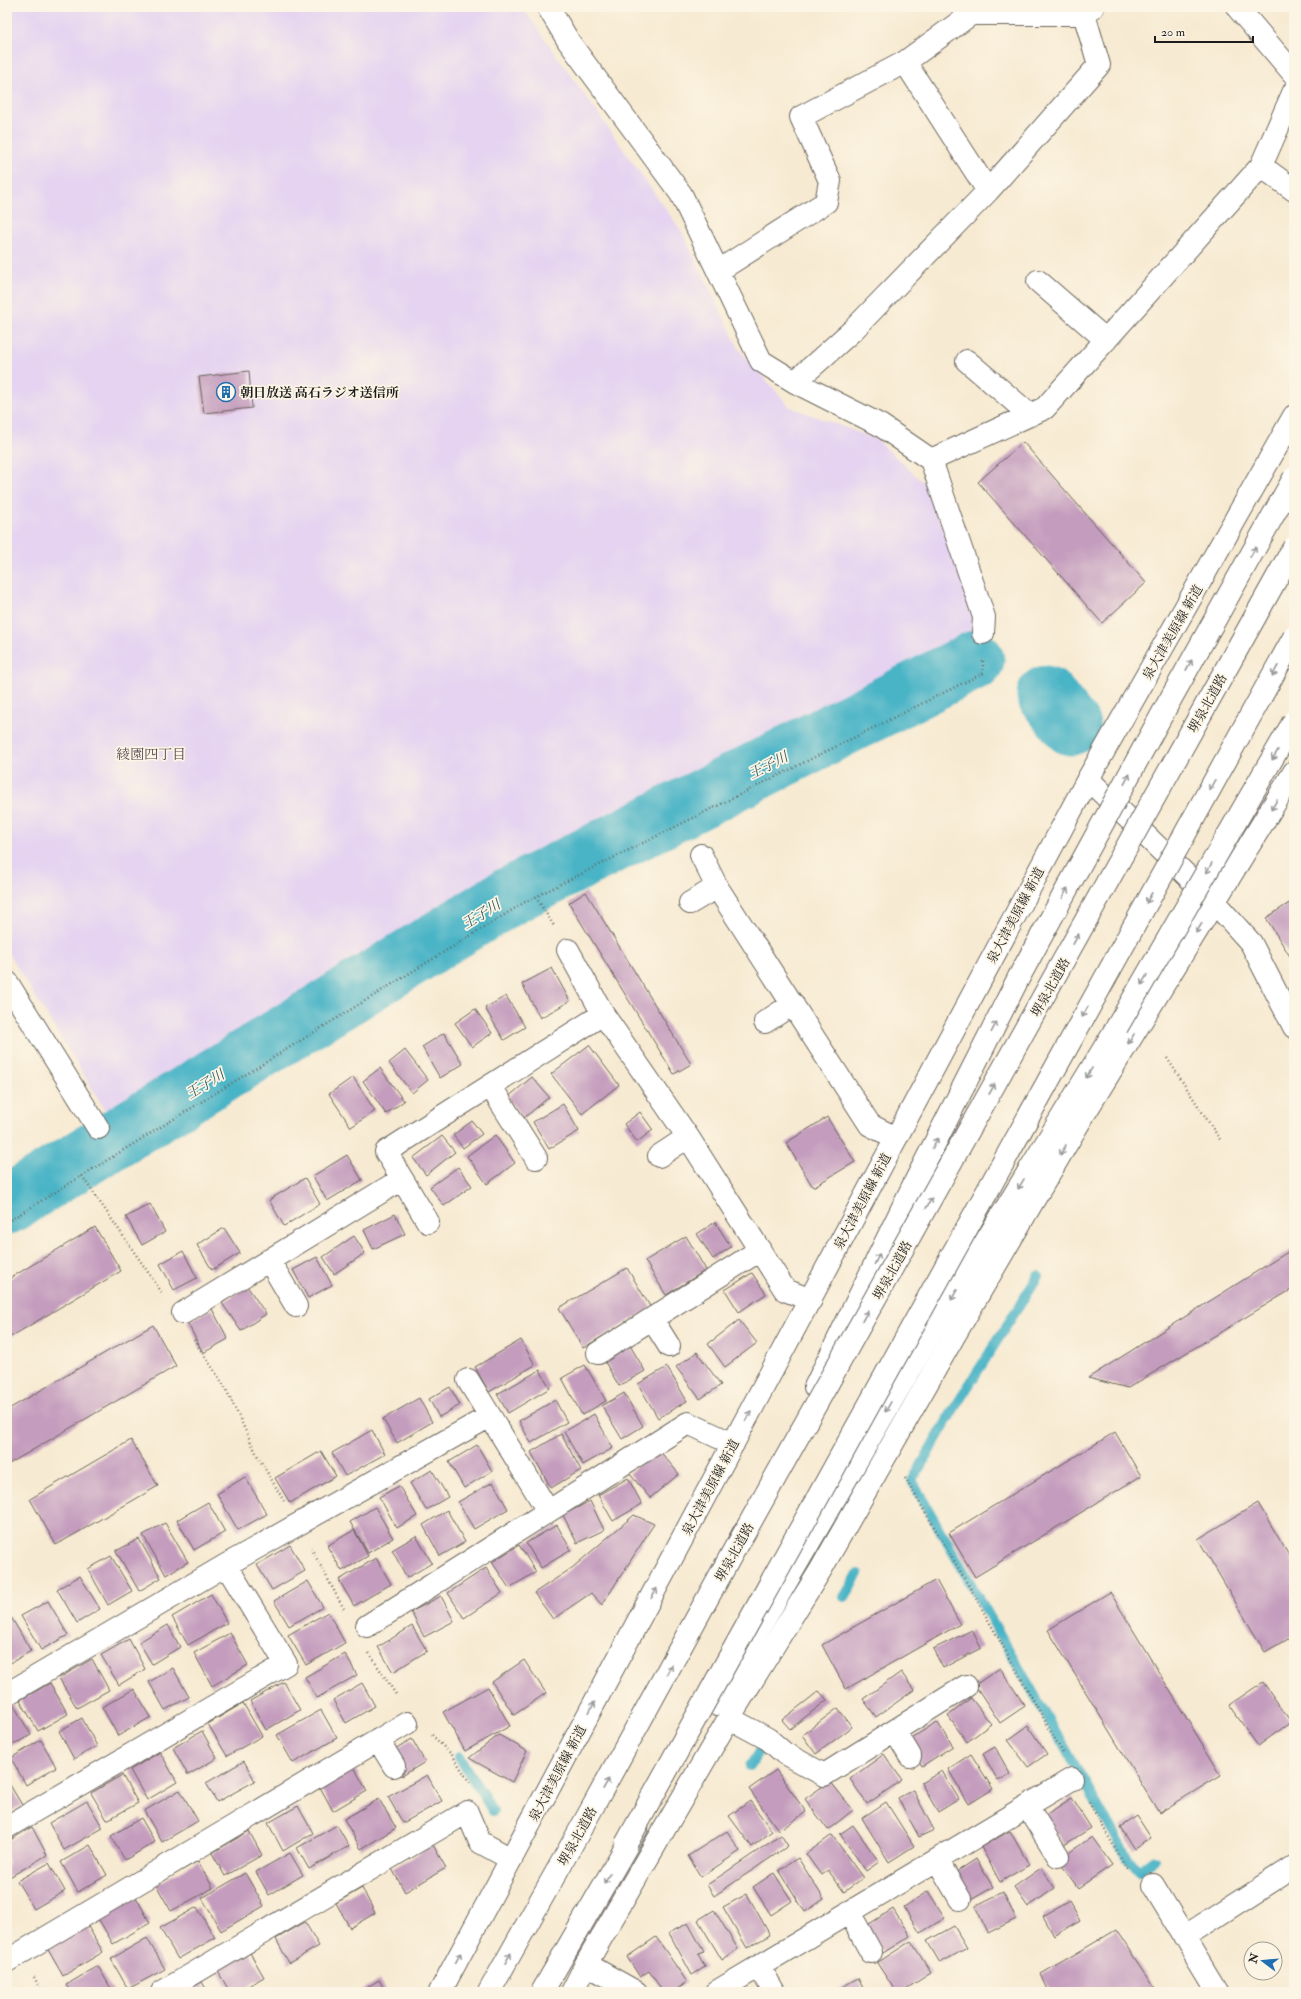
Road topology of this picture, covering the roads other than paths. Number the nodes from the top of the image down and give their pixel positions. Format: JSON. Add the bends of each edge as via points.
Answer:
{"nodes":[{"id":1,"x":548,"y":7,"type":"edge"},
{"id":2,"x":1237,"y":7,"type":"edge"},
{"id":3,"x":1088,"y":11,"type":"edge"},
{"id":4,"x":905,"y":62,"type":"junction"},
{"id":5,"x":1294,"y":74,"type":"edge"},
{"id":6,"x":1294,"y":91,"type":"edge"},
{"id":7,"x":1261,"y":166,"type":"junction"},
{"id":8,"x":1294,"y":190,"type":"edge"},
{"id":9,"x":988,"y":191,"type":"junction"},
{"id":10,"x":718,"y":271,"type":"junction"},
{"id":11,"x":1038,"y":281,"type":"dead end"},
{"id":12,"x":1106,"y":340,"type":"junction"},
{"id":13,"x":967,"y":361,"type":"dead end"},
{"id":14,"x":794,"y":382,"type":"junction"},
{"id":15,"x":1030,"y":415,"type":"junction"},
{"id":16,"x":1294,"y":416,"type":"edge"},
{"id":17,"x":931,"y":460,"type":"junction"},
{"id":18,"x":1294,"y":478,"type":"edge"},
{"id":19,"x":1294,"y":547,"type":"edge"},
{"id":20,"x":983,"y":634,"type":"dead end"},
{"id":21,"x":1294,"y":637,"type":"edge"},
{"id":22,"x":1294,"y":721,"type":"edge"},
{"id":23,"x":1294,"y":772,"type":"edge"},
{"id":24,"x":1088,"y":779,"type":"junction"},
{"id":25,"x":702,"y":855,"type":"dead end"},
{"id":26,"x":717,"y":887,"type":"junction"},
{"id":27,"x":1215,"y":902,"type":"junction"},
{"id":28,"x":690,"y":904,"type":"dead end"},
{"id":29,"x":568,"y":950,"type":"road end"},
{"id":30,"x":7,"y":982,"type":"edge"},
{"id":31,"x":793,"y":1004,"type":"junction"},
{"id":32,"x":603,"y":1014,"type":"junction"},
{"id":33,"x":765,"y":1022,"type":"dead end"},
{"id":34,"x":1294,"y":1027,"type":"edge"},
{"id":35,"x":491,"y":1087,"type":"junction"},
{"id":36,"x":98,"y":1128,"type":"dead end"},
{"id":37,"x":688,"y":1137,"type":"junction"},
{"id":38,"x":896,"y":1138,"type":"junction"},
{"id":39,"x":659,"y":1156,"type":"dead end"},
{"id":40,"x":536,"y":1158,"type":"dead end"},
{"id":41,"x":402,"y":1179,"type":"junction"},
{"id":42,"x":428,"y":1222,"type":"dead end"},
{"id":43,"x":760,"y":1250,"type":"junction"},
{"id":44,"x":269,"y":1260,"type":"junction"},
{"id":45,"x":811,"y":1300,"type":"junction"},
{"id":46,"x":296,"y":1306,"type":"dead end"},
{"id":47,"x":183,"y":1313,"type":"dead end"},
{"id":48,"x":652,"y":1319,"type":"junction"},
{"id":49,"x":669,"y":1346,"type":"dead end"},
{"id":50,"x":598,"y":1353,"type":"dead end"},
{"id":51,"x":468,"y":1380,"type":"dead end"},
{"id":52,"x":490,"y":1416,"type":"junction"},
{"id":53,"x":733,"y":1444,"type":"junction"},
{"id":54,"x":548,"y":1511,"type":"junction"},
{"id":55,"x":737,"y":1546,"type":"junction"},
{"id":56,"x":226,"y":1565,"type":"junction"},
{"id":57,"x":368,"y":1626,"type":"dead end"},
{"id":58,"x":966,"y":1686,"type":"dead end"},
{"id":59,"x":7,"y":1694,"type":"edge"},
{"id":60,"x":729,"y":1718,"type":"junction"},
{"id":61,"x":407,"y":1723,"type":"dead end"},
{"id":62,"x":895,"y":1731,"type":"junction"},
{"id":63,"x":378,"y":1740,"type":"junction"},
{"id":64,"x":910,"y":1756,"type":"dead end"},
{"id":65,"x":394,"y":1766,"type":"dead end"},
{"id":66,"x":1072,"y":1779,"type":"road end"},
{"id":67,"x":1027,"y":1806,"type":"junction"},
{"id":68,"x":7,"y":1827,"type":"edge"},
{"id":69,"x":626,"y":1844,"type":"junction"},
{"id":70,"x":1058,"y":1856,"type":"dead end"},
{"id":71,"x":511,"y":1859,"type":"junction"},
{"id":72,"x":938,"y":1860,"type":"junction"},
{"id":73,"x":1294,"y":1866,"type":"edge"},
{"id":74,"x":1153,"y":1885,"type":"road end"},
{"id":75,"x":960,"y":1899,"type":"dead end"},
{"id":76,"x":849,"y":1912,"type":"junction"},
{"id":77,"x":1184,"y":1937,"type":"junction"},
{"id":78,"x":871,"y":1952,"type":"dead end"},
{"id":79,"x":7,"y":1961,"type":"edge"},
{"id":80,"x":586,"y":1964,"type":"junction"},
{"id":81,"x":759,"y":1966,"type":"junction"},
{"id":82,"x":162,"y":1992,"type":"edge"},
{"id":83,"x":440,"y":1992,"type":"edge"},
{"id":84,"x":488,"y":1992,"type":"edge"},
{"id":85,"x":542,"y":1992,"type":"edge"},
{"id":86,"x":572,"y":1992,"type":"edge"},
{"id":87,"x":636,"y":1992,"type":"edge"},
{"id":88,"x":716,"y":1992,"type":"edge"},
{"id":89,"x":774,"y":1992,"type":"edge"},
{"id":90,"x":1218,"y":1992,"type":"edge"}],
"edges":[{"from":1,"to":10,"type":"main road","via":[[568,42],[681,194]]},
{"from":2,"to":5,"type":"main road"},
{"from":3,"to":4,"type":"main road","via":[[971,14]]},
{"from":3,"to":9,"type":"main road","via":[[1099,64]]},
{"from":4,"to":9,"type":"main road"},
{"from":4,"to":10,"type":"main road","via":[[801,117],[830,181],[826,202]]},
{"from":6,"to":7,"type":"main road"},
{"from":7,"to":8,"type":"main road"},
{"from":7,"to":12,"type":"main road"},
{"from":9,"to":14,"type":"main road","via":[[853,330]]},
{"from":10,"to":14,"type":"main road","via":[[761,361]]},
{"from":11,"to":12,"type":"main road"},
{"from":12,"to":15,"type":"main road","via":[[1045,408]]},
{"from":13,"to":15,"type":"main road"},
{"from":14,"to":17,"type":"main road","via":[[880,425]]},
{"from":15,"to":17,"type":"main road"},
{"from":16,"to":24,"type":"main road","name":"泉大津美原線 新道"},
{"from":17,"to":20,"type":"main road","via":[[984,617]]},
{"from":55,"to":18,"type":"main road","one_way":true,"bridge":true,"via":[[913,1186],[1019,977]]},
{"from":55,"to":19,"type":"main road","name":"堺泉北道路","one_way":true,"bridge":true},
{"from":21,"to":69,"type":"main road","one_way":true,"bridge":true},
{"from":22,"to":69,"type":"main road","one_way":true,"bridge":true,"via":[[1117,1027],[956,1290],[718,1699]]},
{"from":23,"to":27,"type":"main road","one_way":true},
{"from":24,"to":27,"type":"main road"},
{"from":24,"to":38,"type":"main road","name":"泉大津美原線 新道"},
{"from":25,"to":26,"type":"main road"},
{"from":26,"to":28,"type":"main road"},
{"from":26,"to":31,"type":"main road"},
{"from":27,"to":34,"type":"main road","via":[[1251,943]]},
{"from":27,"to":60,"type":"main road","one_way":true,"via":[[1083,1116],[820,1571]]},
{"from":29,"to":32,"type":"main road"},
{"from":30,"to":36,"type":"main road"},
{"from":31,"to":33,"type":"main road"},
{"from":31,"to":38,"type":"main road","via":[[870,1125]]},
{"from":32,"to":35,"type":"main road"},
{"from":32,"to":37,"type":"main road"},
{"from":35,"to":40,"type":"main road"},
{"from":35,"to":41,"type":"main road","via":[[386,1152]]},
{"from":37,"to":39,"type":"main road"},
{"from":37,"to":43,"type":"main road"},
{"from":38,"to":45,"type":"main road","name":"泉大津美原線 新道"},
{"from":41,"to":42,"type":"main road"},
{"from":41,"to":44,"type":"main road"},
{"from":43,"to":45,"type":"main road","via":[[785,1290]]},
{"from":43,"to":48,"type":"main road"},
{"from":44,"to":46,"type":"main road"},
{"from":44,"to":47,"type":"main road"},
{"from":53,"to":45,"type":"main road","name":"泉大津美原線 新道","one_way":true},
{"from":48,"to":49,"type":"main road"},
{"from":48,"to":50,"type":"main road"},
{"from":51,"to":52,"type":"main road"},
{"from":52,"to":54,"type":"main road"},
{"from":52,"to":56,"type":"main road"},
{"from":53,"to":54,"type":"main road","via":[[688,1422]]},
{"from":71,"to":53,"type":"main road","name":"泉大津美原線 新道","one_way":true},
{"from":54,"to":57,"type":"main road"},
{"from":84,"to":55,"type":"main road","name":"堺泉北道路","one_way":true},
{"from":56,"to":59,"type":"main road"},
{"from":56,"to":68,"type":"main road","via":[[286,1664]]},
{"from":58,"to":62,"type":"main road"},
{"from":60,"to":62,"type":"main road","via":[[768,1739],[784,1753],[824,1775]]},
{"from":60,"to":80,"type":"main road"},
{"from":61,"to":63,"type":"main road"},
{"from":62,"to":64,"type":"main road"},
{"from":63,"to":65,"type":"main road"},
{"from":63,"to":79,"type":"main road"},
{"from":66,"to":67,"type":"main road"},
{"from":67,"to":70,"type":"main road"},
{"from":67,"to":72,"type":"main road"},
{"from":69,"to":85,"type":"main road","one_way":true},
{"from":71,"to":82,"type":"main road","via":[[480,1842],[467,1812]]},
{"from":83,"to":71,"type":"main road","name":"泉大津美原線 新道","one_way":true},
{"from":72,"to":75,"type":"main road"},
{"from":72,"to":76,"type":"main road"},
{"from":73,"to":77,"type":"main road"},
{"from":74,"to":77,"type":"main road"},
{"from":76,"to":78,"type":"main road"},
{"from":76,"to":81,"type":"main road"},
{"from":77,"to":90,"type":"main road"},
{"from":80,"to":86,"type":"main road"},
{"from":80,"to":87,"type":"main road"},
{"from":81,"to":88,"type":"main road"},
{"from":81,"to":89,"type":"main road"}]}
